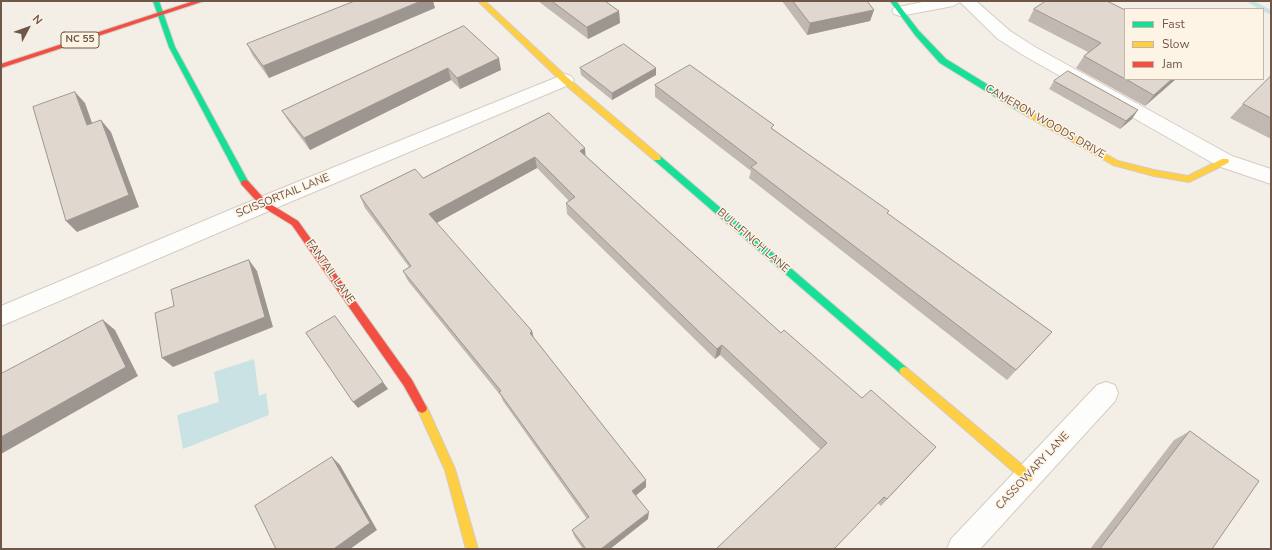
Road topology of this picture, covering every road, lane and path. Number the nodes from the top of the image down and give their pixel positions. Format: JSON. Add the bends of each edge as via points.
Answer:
{"nodes":[{"id":1,"x":156,"y":1,"type":"edge"},
{"id":2,"x":201,"y":1,"type":"edge"},
{"id":3,"x":481,"y":1,"type":"edge"},
{"id":4,"x":953,"y":1,"type":"edge"},
{"id":5,"x":967,"y":1,"type":"edge"},
{"id":6,"x":897,"y":6,"type":"edge"},
{"id":7,"x":160,"y":14,"type":"junction"},
{"id":8,"x":1,"y":66,"type":"edge"},
{"id":9,"x":566,"y":80,"type":"junction"},
{"id":10,"x":1225,"y":161,"type":"junction"},
{"id":11,"x":1271,"y":177,"type":"edge"},
{"id":12,"x":264,"y":204,"type":"junction"},
{"id":13,"x":1,"y":316,"type":"edge"},
{"id":14,"x":1106,"y":393,"type":"dead end"},
{"id":15,"x":1028,"y":477,"type":"junction"},
{"id":16,"x":472,"y":549,"type":"edge"},
{"id":17,"x":961,"y":549,"type":"edge"}],
"edges":[{"from":1,"to":7,"type":"street","name":"FANTAIL LANE"},
{"from":2,"to":7,"type":"street","number":"NC 55"},
{"from":3,"to":9,"type":"street","name":"BULLFINCH LANE"},
{"from":4,"to":6,"type":"street"},
{"from":5,"to":10,"type":"street","via":[[1004,35],[1028,51]]},
{"from":6,"to":10,"type":"street","name":"CAMERON WOODS DRIVE","via":[[943,62],[1033,117],[1116,163],[1189,180]]},
{"from":7,"to":8,"type":"street","number":"NC 55"},
{"from":7,"to":12,"type":"street","name":"FANTAIL LANE","via":[[172,46],[246,185]]},
{"from":9,"to":12,"type":"street","name":"SCISSORTAIL LANE"},
{"from":9,"to":15,"type":"street","name":"BULLFINCH LANE"},
{"from":10,"to":11,"type":"street"},
{"from":12,"to":13,"type":"street","name":"SCISSORTAIL LANE"},
{"from":12,"to":16,"type":"street","name":"FANTAIL LANE","via":[[295,223],[408,382],[428,418],[450,469]]},
{"from":14,"to":15,"type":"street","name":"CASSOWARY LANE"},
{"from":15,"to":17,"type":"street","name":"CASSOWARY LANE"}]}
